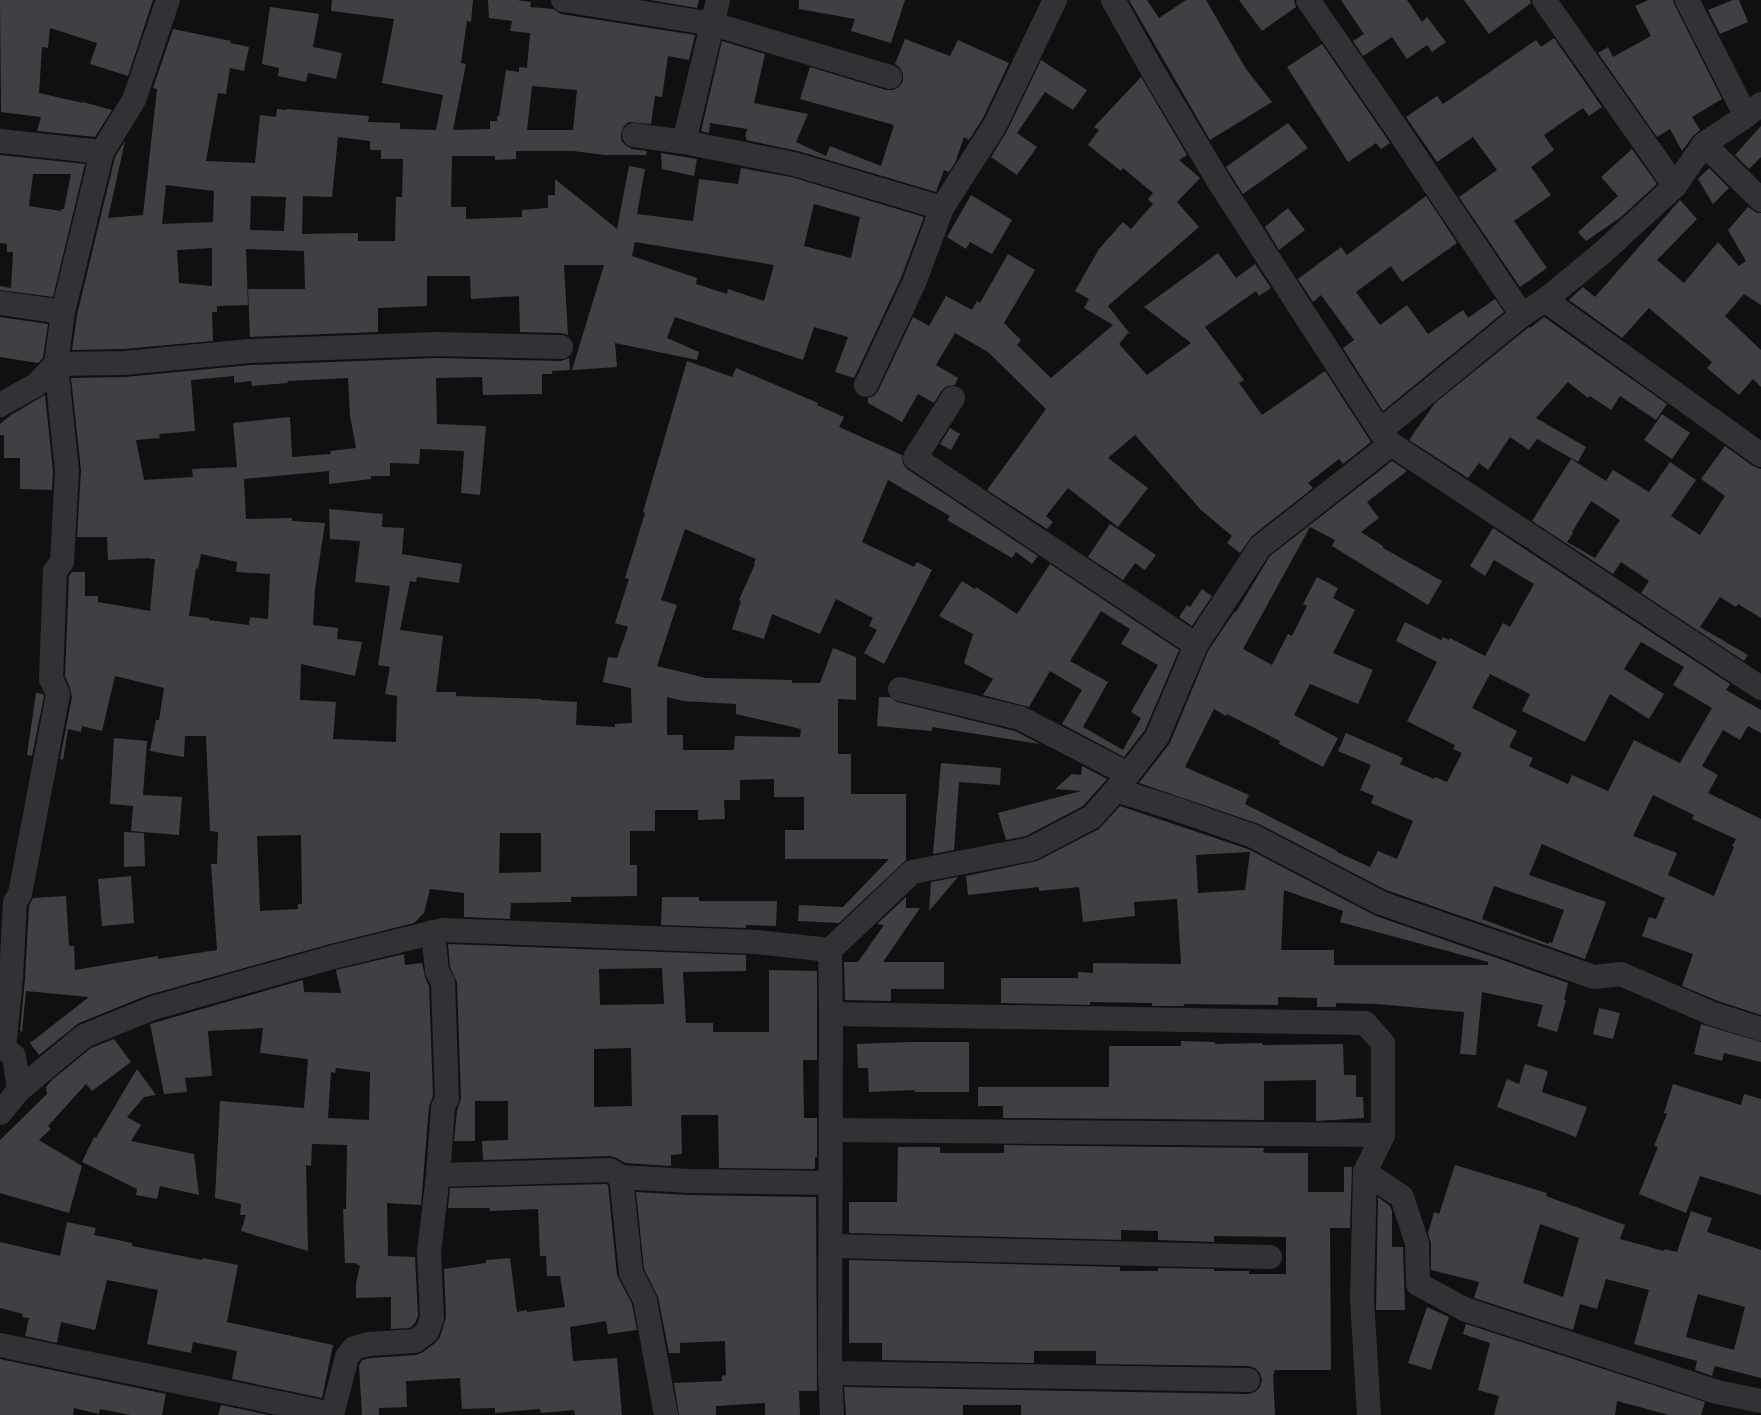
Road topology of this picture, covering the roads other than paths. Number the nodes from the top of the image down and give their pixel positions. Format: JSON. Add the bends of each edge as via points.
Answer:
{"nodes":[{"id":1,"x":168,"y":0,"type":"edge"},
{"id":2,"x":563,"y":0,"type":"edge"},
{"id":3,"x":718,"y":0,"type":"edge"},
{"id":4,"x":1055,"y":0,"type":"edge"},
{"id":5,"x":1113,"y":0,"type":"edge"},
{"id":6,"x":1308,"y":0,"type":"edge"},
{"id":7,"x":1544,"y":0,"type":"edge"},
{"id":8,"x":1687,"y":0,"type":"edge"},
{"id":9,"x":712,"y":24,"type":"junction"},
{"id":10,"x":890,"y":77,"type":"dead end"},
{"id":11,"x":1754,"y":110,"type":"edge"},
{"id":12,"x":634,"y":135,"type":"dead end"},
{"id":13,"x":0,"y":140,"type":"edge"},
{"id":14,"x":684,"y":142,"type":"junction"},
{"id":15,"x":1704,"y":144,"type":"junction"},
{"id":16,"x":102,"y":152,"type":"junction"},
{"id":17,"x":1675,"y":186,"type":"junction"},
{"id":18,"x":1761,"y":200,"type":"edge"},
{"id":19,"x":942,"y":208,"type":"junction"},
{"id":20,"x":1545,"y":300,"type":"junction"},
{"id":21,"x":0,"y":303,"type":"edge"},
{"id":22,"x":63,"y":312,"type":"junction"},
{"id":23,"x":1522,"y":315,"type":"junction"},
{"id":24,"x":561,"y":347,"type":"dead end"},
{"id":25,"x":56,"y":364,"type":"junction"},
{"id":26,"x":866,"y":385,"type":"dead end"},
{"id":27,"x":953,"y":398,"type":"dead end"},
{"id":28,"x":0,"y":405,"type":"edge"},
{"id":29,"x":1386,"y":437,"type":"junction"},
{"id":30,"x":1761,"y":455,"type":"edge"},
{"id":31,"x":1196,"y":645,"type":"junction"},
{"id":32,"x":1761,"y":688,"type":"edge"},
{"id":33,"x":900,"y":689,"type":"dead end"},
{"id":34,"x":1122,"y":782,"type":"junction"},
{"id":35,"x":433,"y":932,"type":"junction"},
{"id":36,"x":830,"y":950,"type":"junction"},
{"id":37,"x":832,"y":1014,"type":"junction"},
{"id":38,"x":1761,"y":1029,"type":"edge"},
{"id":39,"x":2,"y":1048,"type":"edge"},
{"id":40,"x":18,"y":1090,"type":"junction"},
{"id":41,"x":0,"y":1113,"type":"edge"},
{"id":42,"x":832,"y":1130,"type":"junction"},
{"id":43,"x":1383,"y":1135,"type":"junction"},
{"id":44,"x":1365,"y":1172,"type":"junction"},
{"id":45,"x":438,"y":1175,"type":"junction"},
{"id":46,"x":621,"y":1177,"type":"junction"},
{"id":47,"x":831,"y":1183,"type":"junction"},
{"id":48,"x":832,"y":1246,"type":"junction"},
{"id":49,"x":1270,"y":1257,"type":"dead end"},
{"id":50,"x":0,"y":1345,"type":"edge"},
{"id":51,"x":830,"y":1373,"type":"junction"},
{"id":52,"x":1248,"y":1380,"type":"dead end"},
{"id":53,"x":1761,"y":1400,"type":"edge"},
{"id":54,"x":332,"y":1415,"type":"edge"},
{"id":55,"x":666,"y":1415,"type":"edge"},
{"id":56,"x":832,"y":1415,"type":"edge"},
{"id":57,"x":1369,"y":1415,"type":"edge"}],
"edges":[{"from":1,"to":16,"type":"street","via":[[134,100]]},
{"from":2,"to":9,"type":"street"},
{"from":3,"to":9,"type":"street"},
{"from":4,"to":19,"type":"street","via":[[995,125]]},
{"from":5,"to":29,"type":"street","via":[[1221,185]]},
{"from":6,"to":23,"type":"street"},
{"from":7,"to":17,"type":"street"},
{"from":8,"to":11,"type":"street"},
{"from":9,"to":10,"type":"street"},
{"from":9,"to":14,"type":"street"},
{"from":11,"to":15,"type":"street"},
{"from":12,"to":14,"type":"street"},
{"from":13,"to":16,"type":"street"},
{"from":14,"to":19,"type":"street","via":[[794,164]]},
{"from":15,"to":17,"type":"street"},
{"from":15,"to":18,"type":"street"},
{"from":16,"to":22,"type":"street"},
{"from":17,"to":20,"type":"street"},
{"from":19,"to":26,"type":"street","via":[[914,283]]},
{"from":20,"to":23,"type":"street"},
{"from":20,"to":30,"type":"street"},
{"from":21,"to":22,"type":"street"},
{"from":22,"to":25,"type":"street"},
{"from":23,"to":29,"type":"street"},
{"from":24,"to":25,"type":"street","via":[[436,344],[250,351],[124,363]]},
{"from":25,"to":28,"type":"street","via":[[36,385]]},
{"from":25,"to":39,"type":"street","via":[[67,471],[62,562],[55,570],[51,679],[58,694],[20,894],[15,902],[11,978]]},
{"from":27,"to":31,"type":"street","via":[[915,458]]},
{"from":29,"to":31,"type":"street","via":[[1260,547]]},
{"from":29,"to":32,"type":"street"},
{"from":31,"to":34,"type":"street","via":[[1157,738]]},
{"from":33,"to":34,"type":"street","via":[[1020,718]]},
{"from":34,"to":36,"type":"street","via":[[1092,817],[1032,849],[912,872]]},
{"from":34,"to":38,"type":"street","via":[[1176,808],[1253,836],[1381,903],[1594,977],[1621,974],[1713,1014]]},
{"from":35,"to":36,"type":"street","via":[[650,937],[756,942]]},
{"from":35,"to":40,"type":"street","via":[[154,1008],[84,1036]]},
{"from":35,"to":45,"type":"street","via":[[437,971],[443,982],[447,1099],[443,1107]]},
{"from":36,"to":37,"type":"street"},
{"from":37,"to":42,"type":"street"},
{"from":37,"to":43,"type":"street","via":[[1366,1023],[1383,1043]]},
{"from":39,"to":40,"type":"street","via":[[14,1056]]},
{"from":40,"to":41,"type":"street"},
{"from":42,"to":43,"type":"street"},
{"from":42,"to":47,"type":"street"},
{"from":43,"to":44,"type":"street"},
{"from":44,"to":53,"type":"street","via":[[1402,1197],[1417,1243],[1418,1284],[1464,1309],[1717,1392]]},
{"from":44,"to":57,"type":"street","via":[[1362,1300]]},
{"from":45,"to":46,"type":"street","via":[[610,1170]]},
{"from":45,"to":54,"type":"street","via":[[429,1252],[432,1318],[427,1332],[415,1341],[354,1348],[347,1357]]},
{"from":46,"to":47,"type":"street"},
{"from":46,"to":55,"type":"street","via":[[631,1273],[645,1300]]},
{"from":47,"to":48,"type":"street"},
{"from":48,"to":49,"type":"street"},
{"from":48,"to":51,"type":"street"},
{"from":50,"to":54,"type":"street"},
{"from":51,"to":52,"type":"street"},
{"from":51,"to":56,"type":"street"}]}
